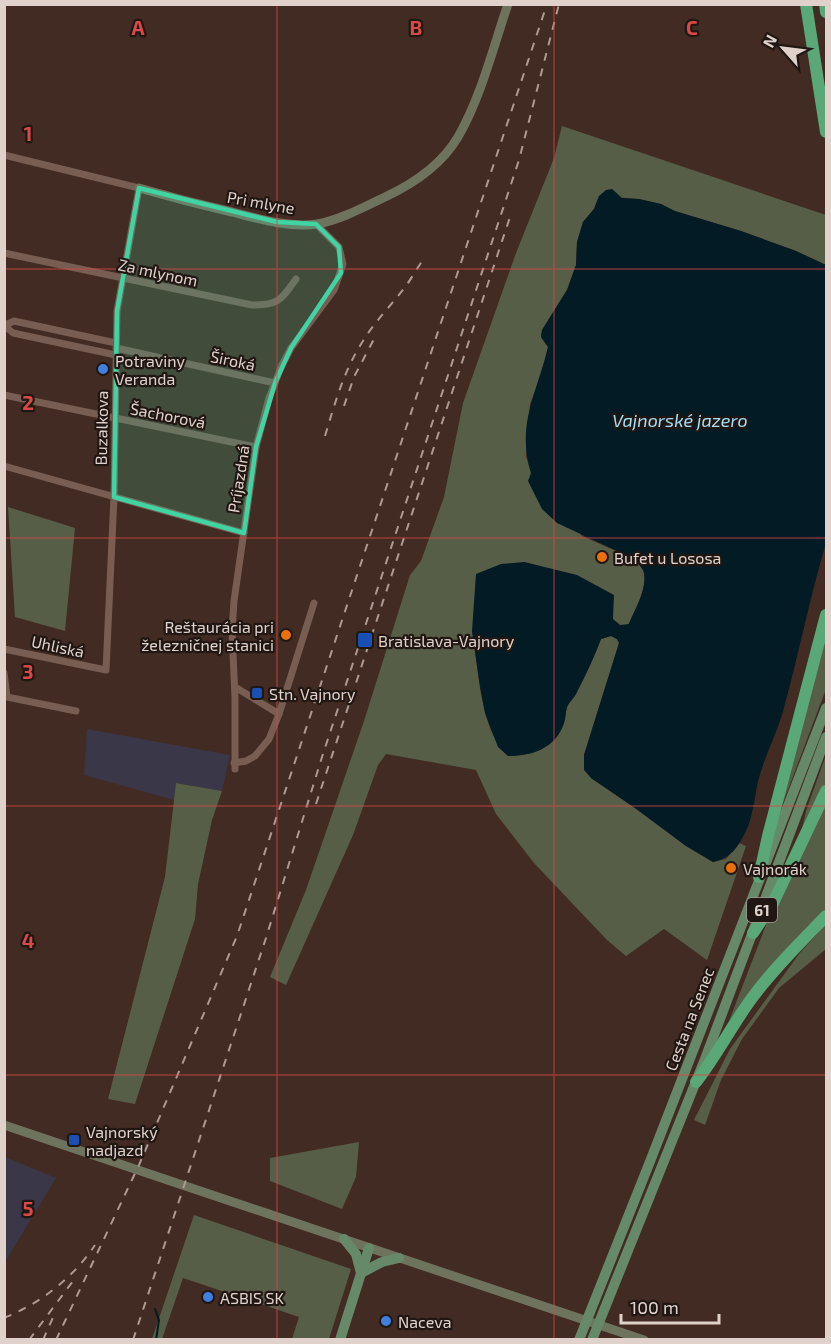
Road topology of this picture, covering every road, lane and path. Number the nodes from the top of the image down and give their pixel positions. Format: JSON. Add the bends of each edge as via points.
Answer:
{"nodes":[{"id":1,"x":508,"y":4,"type":"edge"},
{"id":2,"x":806,"y":4,"type":"edge"},
{"id":3,"x":825,"y":4,"type":"edge"},
{"id":4,"x":826,"y":12,"type":"edge"},
{"id":5,"x":826,"y":132,"type":"edge"},
{"id":6,"x":4,"y":155,"type":"edge"},
{"id":7,"x":139,"y":189,"type":"junction"},
{"id":8,"x":316,"y":224,"type":"junction"},
{"id":9,"x":4,"y":253,"type":"edge"},
{"id":10,"x":122,"y":278,"type":"junction"},
{"id":11,"x":296,"y":279,"type":"dead end"},
{"id":12,"x":5,"y":325,"type":"edge"},
{"id":13,"x":116,"y":348,"type":"junction"},
{"id":14,"x":275,"y":383,"type":"junction"},
{"id":15,"x":4,"y":395,"type":"edge"},
{"id":16,"x":115,"y":418,"type":"junction"},
{"id":17,"x":256,"y":447,"type":"junction"},
{"id":18,"x":4,"y":466,"type":"edge"},
{"id":19,"x":114,"y":497,"type":"junction"},
{"id":20,"x":244,"y":533,"type":"junction"},
{"id":21,"x":314,"y":603,"type":"dead end"},
{"id":22,"x":826,"y":615,"type":"edge"},
{"id":23,"x":4,"y":649,"type":"edge"},
{"id":24,"x":106,"y":670,"type":"joint"},
{"id":25,"x":4,"y":673,"type":"edge"},
{"id":26,"x":235,"y":687,"type":"junction"},
{"id":27,"x":826,"y":708,"type":"edge"},
{"id":28,"x":76,"y":711,"type":"dead end"},
{"id":29,"x":279,"y":714,"type":"junction"},
{"id":30,"x":826,"y":737,"type":"edge"},
{"id":31,"x":826,"y":791,"type":"edge"},
{"id":32,"x":759,"y":877,"type":"junction"},
{"id":33,"x":826,"y":916,"type":"edge"},
{"id":34,"x":753,"y":933,"type":"junction"},
{"id":35,"x":696,"y":1082,"type":"junction"},
{"id":36,"x":4,"y":1125,"type":"edge"},
{"id":37,"x":344,"y":1239,"type":"junction"},
{"id":38,"x":369,"y":1248,"type":"junction"},
{"id":39,"x":399,"y":1258,"type":"junction"},
{"id":40,"x":361,"y":1273,"type":"junction"},
{"id":41,"x":640,"y":1338,"type":"edge"},
{"id":42,"x":340,"y":1340,"type":"edge"},
{"id":43,"x":579,"y":1340,"type":"edge"},
{"id":44,"x":592,"y":1340,"type":"edge"}],
"edges":[{"from":1,"to":8,"type":"main road","name":"Pri mlyne","via":[[469,115],[444,155],[393,194]]},
{"from":2,"to":5,"type":"highway"},
{"from":3,"to":4,"type":"highway"},
{"from":6,"to":7,"type":"street","name":"Pri mlyne"},
{"from":7,"to":8,"type":"main road","name":"Pri mlyne","via":[[277,222]]},
{"from":7,"to":10,"type":"street","name":"Buzalkova"},
{"from":8,"to":14,"type":"street","name":"Príjazdná","via":[[339,247],[341,273],[334,290],[291,348]]},
{"from":9,"to":10,"type":"street","name":"Za mlynom"},
{"from":10,"to":11,"type":"street","name":"Za mlynom","via":[[252,305],[280,301]]},
{"from":10,"to":13,"type":"street","name":"Buzalkova"},
{"from":12,"to":13,"type":"street","name":"Široká","via":[[14,321]]},
{"from":12,"to":13,"type":"street","name":"Široká","via":[[13,333]]},
{"from":13,"to":14,"type":"street","name":"Široká"},
{"from":13,"to":16,"type":"street","name":"Buzalkova"},
{"from":14,"to":17,"type":"street","name":"Príjazdná"},
{"from":15,"to":16,"type":"street","name":"Šachorová"},
{"from":16,"to":17,"type":"street","name":"Šachorová"},
{"from":16,"to":19,"type":"street","name":"Buzalkova"},
{"from":17,"to":20,"type":"street","name":"Príjazdná"},
{"from":18,"to":19,"type":"street"},
{"from":19,"to":20,"type":"street"},
{"from":19,"to":24,"type":"street","name":"Buzalkova"},
{"from":20,"to":26,"type":"street","name":"Príjazdná","via":[[232,631]]},
{"from":21,"to":29,"type":"street"},
{"from":22,"to":32,"type":"highway"},
{"from":23,"to":24,"type":"street","name":"Uhliská"},
{"from":25,"to":28,"type":"street","via":[[7,697]]},
{"from":26,"to":29,"type":"street"},
{"from":26,"to":29,"type":"street","name":"Príjazdná","via":[[235,766],[262,750]]},
{"from":27,"to":32,"type":"main road","name":"Cesta na Senec","number":"61"},
{"from":30,"to":34,"type":"main road","name":"Cesta na Senec","number":"61"},
{"from":31,"to":34,"type":"highway","via":[[773,903]]},
{"from":32,"to":43,"type":"main road","name":"Cesta na Senec","number":"61"},
{"from":33,"to":35,"type":"highway","via":[[754,996]]},
{"from":34,"to":35,"type":"main road","name":"Cesta na Senec","number":"61"},
{"from":35,"to":44,"type":"main road","name":"Cesta na Senec","number":"61"},
{"from":36,"to":37,"type":"main road"},
{"from":37,"to":38,"type":"main road"},
{"from":37,"to":40,"type":"main road","via":[[356,1254]]},
{"from":38,"to":39,"type":"main road"},
{"from":38,"to":40,"type":"main road"},
{"from":39,"to":40,"type":"main road"},
{"from":39,"to":41,"type":"main road"},
{"from":40,"to":42,"type":"main road"}]}
